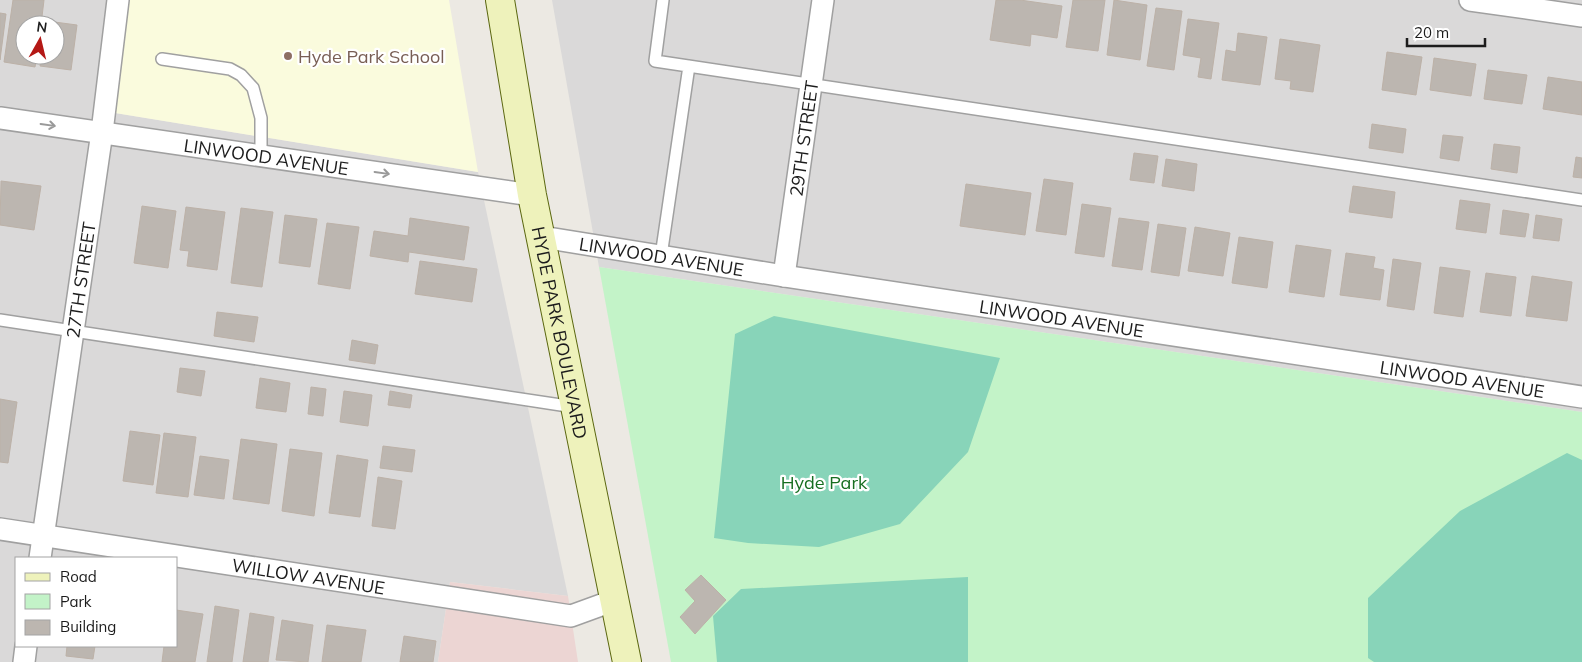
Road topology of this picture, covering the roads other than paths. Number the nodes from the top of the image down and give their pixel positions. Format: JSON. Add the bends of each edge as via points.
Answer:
{"nodes":[{"id":1,"x":118,"y":0,"type":"edge"},
{"id":2,"x":500,"y":0,"type":"edge"},
{"id":3,"x":663,"y":0,"type":"edge"},
{"id":4,"x":823,"y":0,"type":"edge"},
{"id":5,"x":1470,"y":0,"type":"edge"},
{"id":6,"x":1582,"y":16,"type":"edge"},
{"id":7,"x":162,"y":59,"type":"dead end"},
{"id":8,"x":689,"y":66,"type":"junction"},
{"id":9,"x":810,"y":85,"type":"junction"},
{"id":10,"x":0,"y":118,"type":"edge"},
{"id":11,"x":102,"y":132,"type":"junction"},
{"id":12,"x":261,"y":155,"type":"junction"},
{"id":13,"x":532,"y":195,"type":"junction"},
{"id":14,"x":1582,"y":200,"type":"edge"},
{"id":15,"x":542,"y":237,"type":"junction"},
{"id":16,"x":661,"y":256,"type":"junction"},
{"id":17,"x":784,"y":276,"type":"junction"},
{"id":18,"x":0,"y":320,"type":"edge"},
{"id":19,"x":73,"y":331,"type":"junction"},
{"id":20,"x":1582,"y":397,"type":"edge"},
{"id":21,"x":576,"y":407,"type":"junction"},
{"id":22,"x":0,"y":529,"type":"edge"},
{"id":23,"x":43,"y":535,"type":"junction"},
{"id":24,"x":40,"y":557,"type":"edge"},
{"id":25,"x":616,"y":600,"type":"junction"},
{"id":26,"x":26,"y":647,"type":"edge"},
{"id":27,"x":24,"y":662,"type":"edge"},
{"id":28,"x":627,"y":662,"type":"edge"}],
"edges":[{"from":1,"to":11,"type":"street","name":"27TH STREET"},
{"from":2,"to":13,"type":"main road","name":"HYDE PARK BOULEVARD"},
{"from":3,"to":8,"type":"lane","via":[[655,61]]},
{"from":4,"to":9,"type":"street","name":"29TH STREET"},
{"from":5,"to":6,"type":"street"},
{"from":7,"to":12,"type":"lane","via":[[230,69],[241,75],[253,88],[261,118]]},
{"from":8,"to":9,"type":"lane"},
{"from":8,"to":16,"type":"lane"},
{"from":9,"to":14,"type":"lane"},
{"from":9,"to":17,"type":"street","name":"29TH STREET"},
{"from":10,"to":11,"type":"street","name":"LINWOOD AVENUE","one_way":true},
{"from":11,"to":12,"type":"street","name":"LINWOOD AVENUE"},
{"from":11,"to":19,"type":"street","name":"27TH STREET"},
{"from":12,"to":13,"type":"street","name":"LINWOOD AVENUE","one_way":true},
{"from":13,"to":15,"type":"main road","name":"HYDE PARK BOULEVARD"},
{"from":15,"to":16,"type":"street","name":"LINWOOD AVENUE"},
{"from":15,"to":21,"type":"main road","name":"HYDE PARK BOULEVARD"},
{"from":16,"to":17,"type":"street","name":"LINWOOD AVENUE"},
{"from":17,"to":20,"type":"street","name":"LINWOOD AVENUE"},
{"from":18,"to":19,"type":"lane"},
{"from":19,"to":21,"type":"lane"},
{"from":19,"to":23,"type":"street","name":"27TH STREET"},
{"from":21,"to":25,"type":"main road","name":"HYDE PARK BOULEVARD"},
{"from":22,"to":23,"type":"street","name":"WILLOW AVENUE"},
{"from":23,"to":24,"type":"street","name":"27TH STREET"},
{"from":23,"to":25,"type":"street","name":"WILLOW AVENUE","via":[[571,616]]},
{"from":25,"to":28,"type":"main road","name":"HYDE PARK BOULEVARD"},
{"from":26,"to":27,"type":"street"}]}
